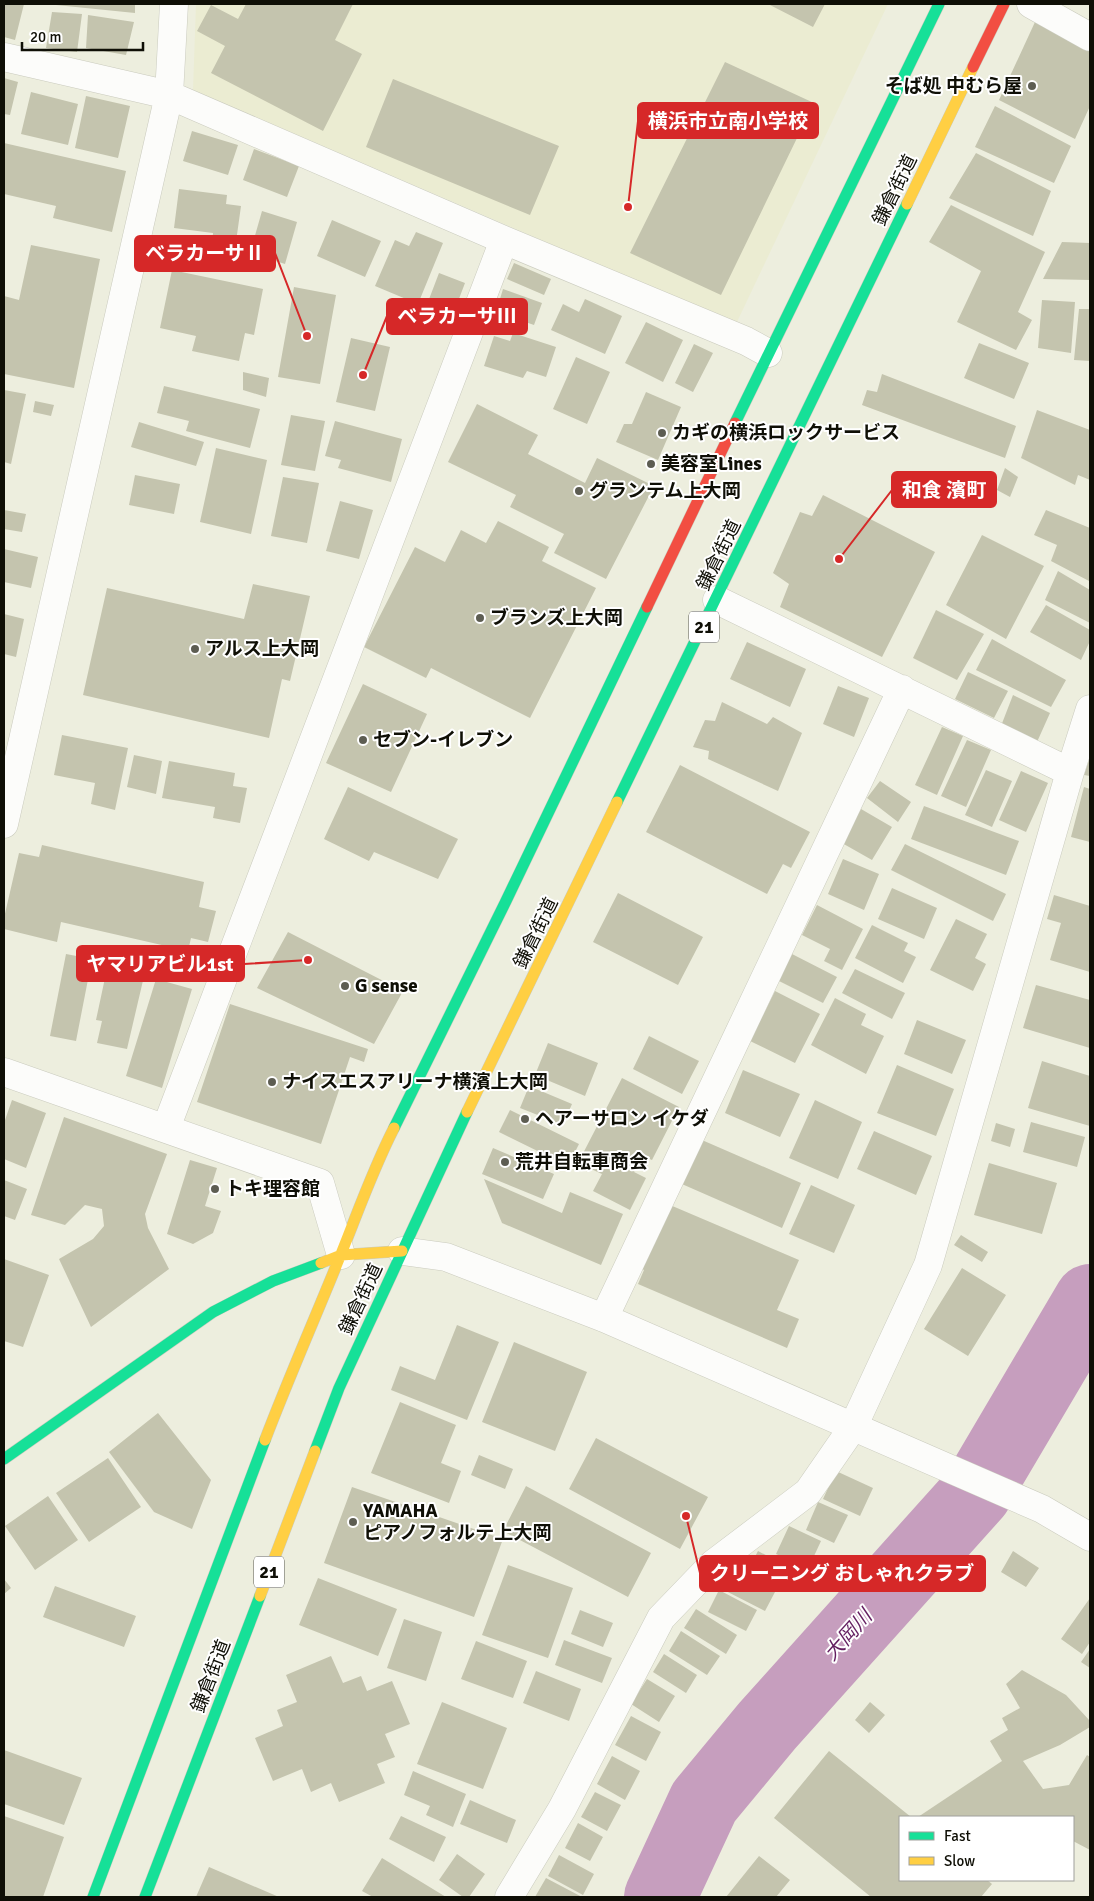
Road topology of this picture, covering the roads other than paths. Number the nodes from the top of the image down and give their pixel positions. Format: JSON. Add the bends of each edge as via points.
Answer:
{"nodes":[{"id":1,"x":174,"y":4,"type":"edge"},
{"id":2,"x":939,"y":4,"type":"edge"},
{"id":3,"x":1004,"y":4,"type":"edge"},
{"id":4,"x":1030,"y":4,"type":"edge"},
{"id":5,"x":1090,"y":37,"type":"edge"},
{"id":6,"x":4,"y":56,"type":"edge"},
{"id":7,"x":169,"y":95,"type":"junction"},
{"id":8,"x":504,"y":240,"type":"junction"},
{"id":9,"x":768,"y":353,"type":"junction"},
{"id":10,"x":717,"y":600,"type":"junction"},
{"id":11,"x":902,"y":689,"type":"junction"},
{"id":12,"x":1090,"y":710,"type":"edge"},
{"id":13,"x":1070,"y":772,"type":"junction"},
{"id":14,"x":4,"y":824,"type":"edge"},
{"id":15,"x":4,"y":1072,"type":"edge"},
{"id":16,"x":166,"y":1128,"type":"junction"},
{"id":17,"x":402,"y":1250,"type":"junction"},
{"id":18,"x":341,"y":1254,"type":"junction"},
{"id":19,"x":604,"y":1318,"type":"junction"},
{"id":20,"x":852,"y":1427,"type":"junction"},
{"id":21,"x":4,"y":1459,"type":"edge"},
{"id":22,"x":1090,"y":1537,"type":"edge"},
{"id":23,"x":93,"y":1897,"type":"edge"},
{"id":24,"x":145,"y":1897,"type":"edge"},
{"id":25,"x":509,"y":1897,"type":"edge"}],
"edges":[{"from":1,"to":7,"type":"street"},
{"from":2,"to":9,"type":"main road","name":"鎌倉街道"},
{"from":3,"to":10,"type":"main road","name":"鎌倉街道","number":"21"},
{"from":4,"to":5,"type":"street"},
{"from":6,"to":7,"type":"street"},
{"from":7,"to":8,"type":"street"},
{"from":7,"to":14,"type":"street"},
{"from":8,"to":9,"type":"street"},
{"from":8,"to":16,"type":"street"},
{"from":9,"to":18,"type":"main road","name":"鎌倉街道","via":[[510,894],[376,1164]]},
{"from":10,"to":11,"type":"street"},
{"from":10,"to":17,"type":"main road","name":"鎌倉街道","number":"21"},
{"from":11,"to":13,"type":"street"},
{"from":11,"to":19,"type":"street"},
{"from":12,"to":13,"type":"street"},
{"from":13,"to":20,"type":"street","via":[[928,1265]]},
{"from":15,"to":16,"type":"street"},
{"from":16,"to":18,"type":"street","via":[[320,1182]]},
{"from":17,"to":18,"type":"main road"},
{"from":17,"to":19,"type":"street","via":[[446,1257]]},
{"from":17,"to":24,"type":"main road","name":"鎌倉街道","number":"21","via":[[339,1388]]},
{"from":18,"to":21,"type":"main road","via":[[273,1281],[213,1312]]},
{"from":18,"to":23,"type":"main road","name":"鎌倉街道","via":[[291,1372]]},
{"from":19,"to":20,"type":"street"},
{"from":20,"to":22,"type":"street","via":[[1042,1509]]},
{"from":20,"to":25,"type":"street","via":[[808,1492],[713,1564],[661,1618],[562,1809]]}]}
